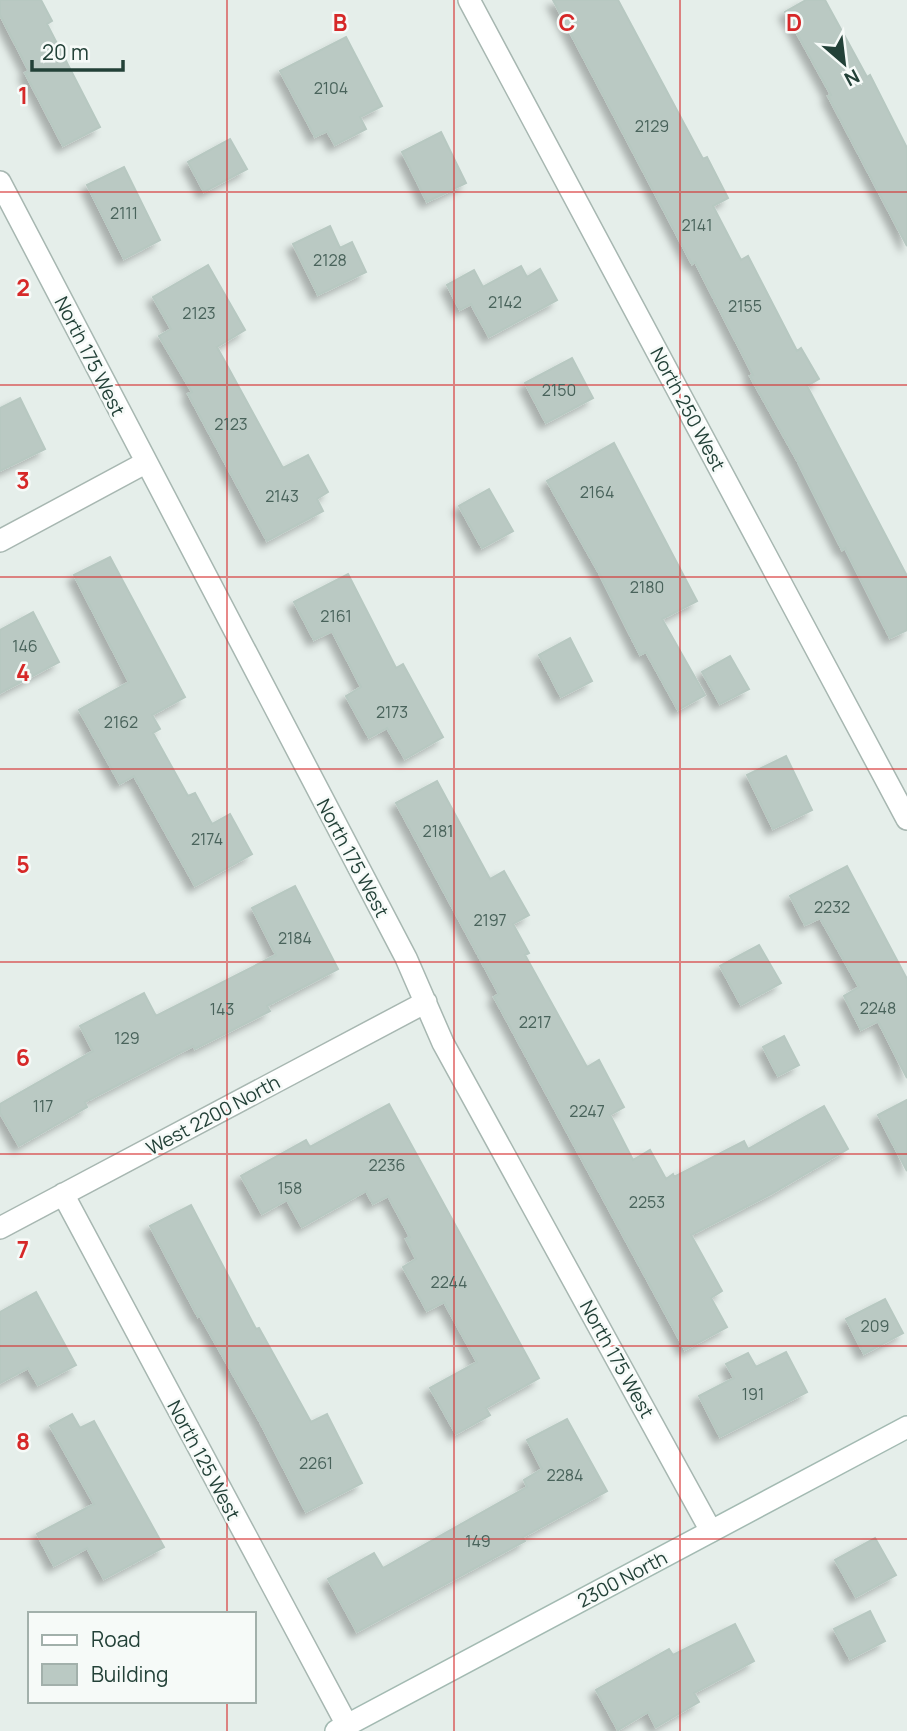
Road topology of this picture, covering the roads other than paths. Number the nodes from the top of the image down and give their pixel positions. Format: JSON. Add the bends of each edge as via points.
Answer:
{"nodes":[{"id":1,"x":468,"y":0,"type":"edge"},
{"id":2,"x":0,"y":182,"type":"edge"},
{"id":3,"x":145,"y":463,"type":"junction"},
{"id":4,"x":0,"y":541,"type":"edge"},
{"id":5,"x":905,"y":809,"type":"edge"},
{"id":6,"x":426,"y":1002,"type":"junction"},
{"id":7,"x":63,"y":1194,"type":"junction"},
{"id":8,"x":0,"y":1228,"type":"edge"},
{"id":9,"x":907,"y":1427,"type":"edge"},
{"id":10,"x":711,"y":1531,"type":"junction"},
{"id":11,"x":342,"y":1728,"type":"edge"}],
"edges":[{"from":1,"to":5,"type":"street","name":"North 250 West"},
{"from":2,"to":3,"type":"street","name":"North 175 West"},
{"from":3,"to":4,"type":"street"},
{"from":3,"to":6,"type":"street","name":"North 175 West"},
{"from":6,"to":7,"type":"street","name":"West 2200 North"},
{"from":6,"to":10,"type":"street","name":"North 175 West","via":[[443,1042]]},
{"from":7,"to":8,"type":"street","name":"West 2200 North"},
{"from":7,"to":11,"type":"street","name":"North 125 West"},
{"from":9,"to":10,"type":"street","name":"2300 North"},
{"from":10,"to":11,"type":"street","name":"2300 North"}]}
